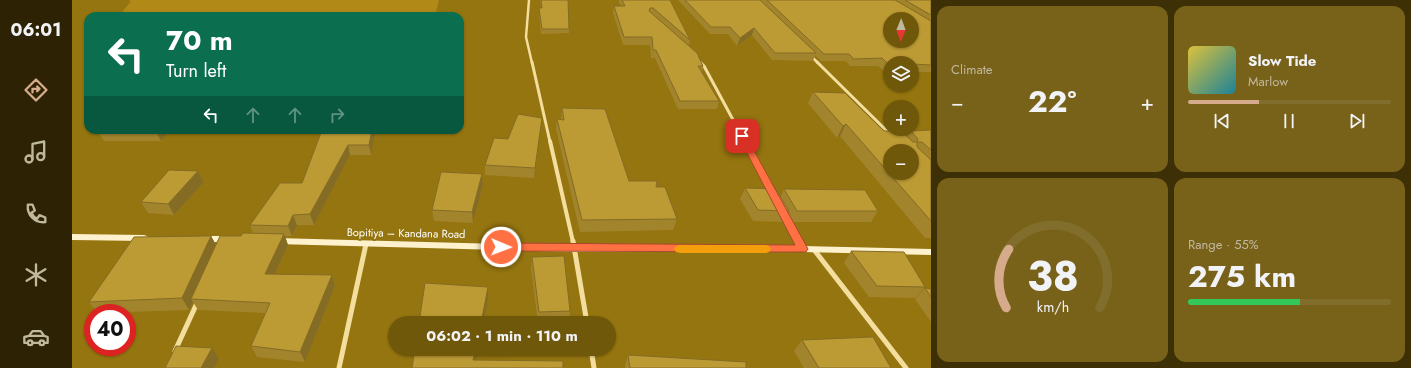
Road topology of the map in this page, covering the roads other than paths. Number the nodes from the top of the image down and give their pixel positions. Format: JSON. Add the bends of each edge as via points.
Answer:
{"nodes":[{"id":1,"x":529,"y":0,"type":"edge"},
{"id":2,"x":806,"y":50,"type":"edge"},
{"id":3,"x":694,"y":56,"type":"edge"},
{"id":4,"x":896,"y":140,"type":"edge"},
{"id":5,"x":776,"y":200,"type":"edge"},
{"id":6,"x":780,"y":207,"type":"edge"},
{"id":7,"x":73,"y":238,"type":"edge"},
{"id":8,"x":154,"y":238,"type":"edge"},
{"id":9,"x":194,"y":238,"type":"edge"},
{"id":10,"x":241,"y":240,"type":"edge"},
{"id":11,"x":264,"y":240,"type":"edge"},
{"id":12,"x":366,"y":244,"type":"junction"},
{"id":13,"x":575,"y":249,"type":"junction"},
{"id":14,"x":802,"y":249,"type":"junction"},
{"id":15,"x":815,"y":251,"type":"junction"},
{"id":16,"x":931,"y":252,"type":"edge"},
{"id":17,"x":200,"y":296,"type":"edge"},
{"id":18,"x":586,"y":316,"type":"edge"},
{"id":19,"x":174,"y":354,"type":"edge"},
{"id":20,"x":592,"y":356,"type":"edge"},
{"id":21,"x":339,"y":368,"type":"edge"},
{"id":22,"x":594,"y":368,"type":"edge"},
{"id":23,"x":906,"y":368,"type":"edge"}],
"edges":[{"from":1,"to":13,"type":"street","via":[[526,37]]},
{"from":2,"to":4,"type":"street"},
{"from":3,"to":5,"type":"street","via":[[704,66]]},
{"from":6,"to":14,"type":"street"},
{"from":7,"to":8,"type":"street"},
{"from":9,"to":10,"type":"street","via":[[224,243]]},
{"from":11,"to":12,"type":"street","name":"Bopitiya – Kandana Road"},
{"from":12,"to":13,"type":"street","name":"Bopitiya – Kandana Road"},
{"from":12,"to":21,"type":"street"},
{"from":13,"to":14,"type":"street","name":"Bopitiya – Kandana Road"},
{"from":13,"to":18,"type":"street"},
{"from":14,"to":15,"type":"street","name":"Bopitiya – Kandana Road"},
{"from":15,"to":16,"type":"street","name":"Bopitiya – Kandana Road"},
{"from":15,"to":23,"type":"street"},
{"from":17,"to":19,"type":"street"},
{"from":20,"to":22,"type":"street"}]}
